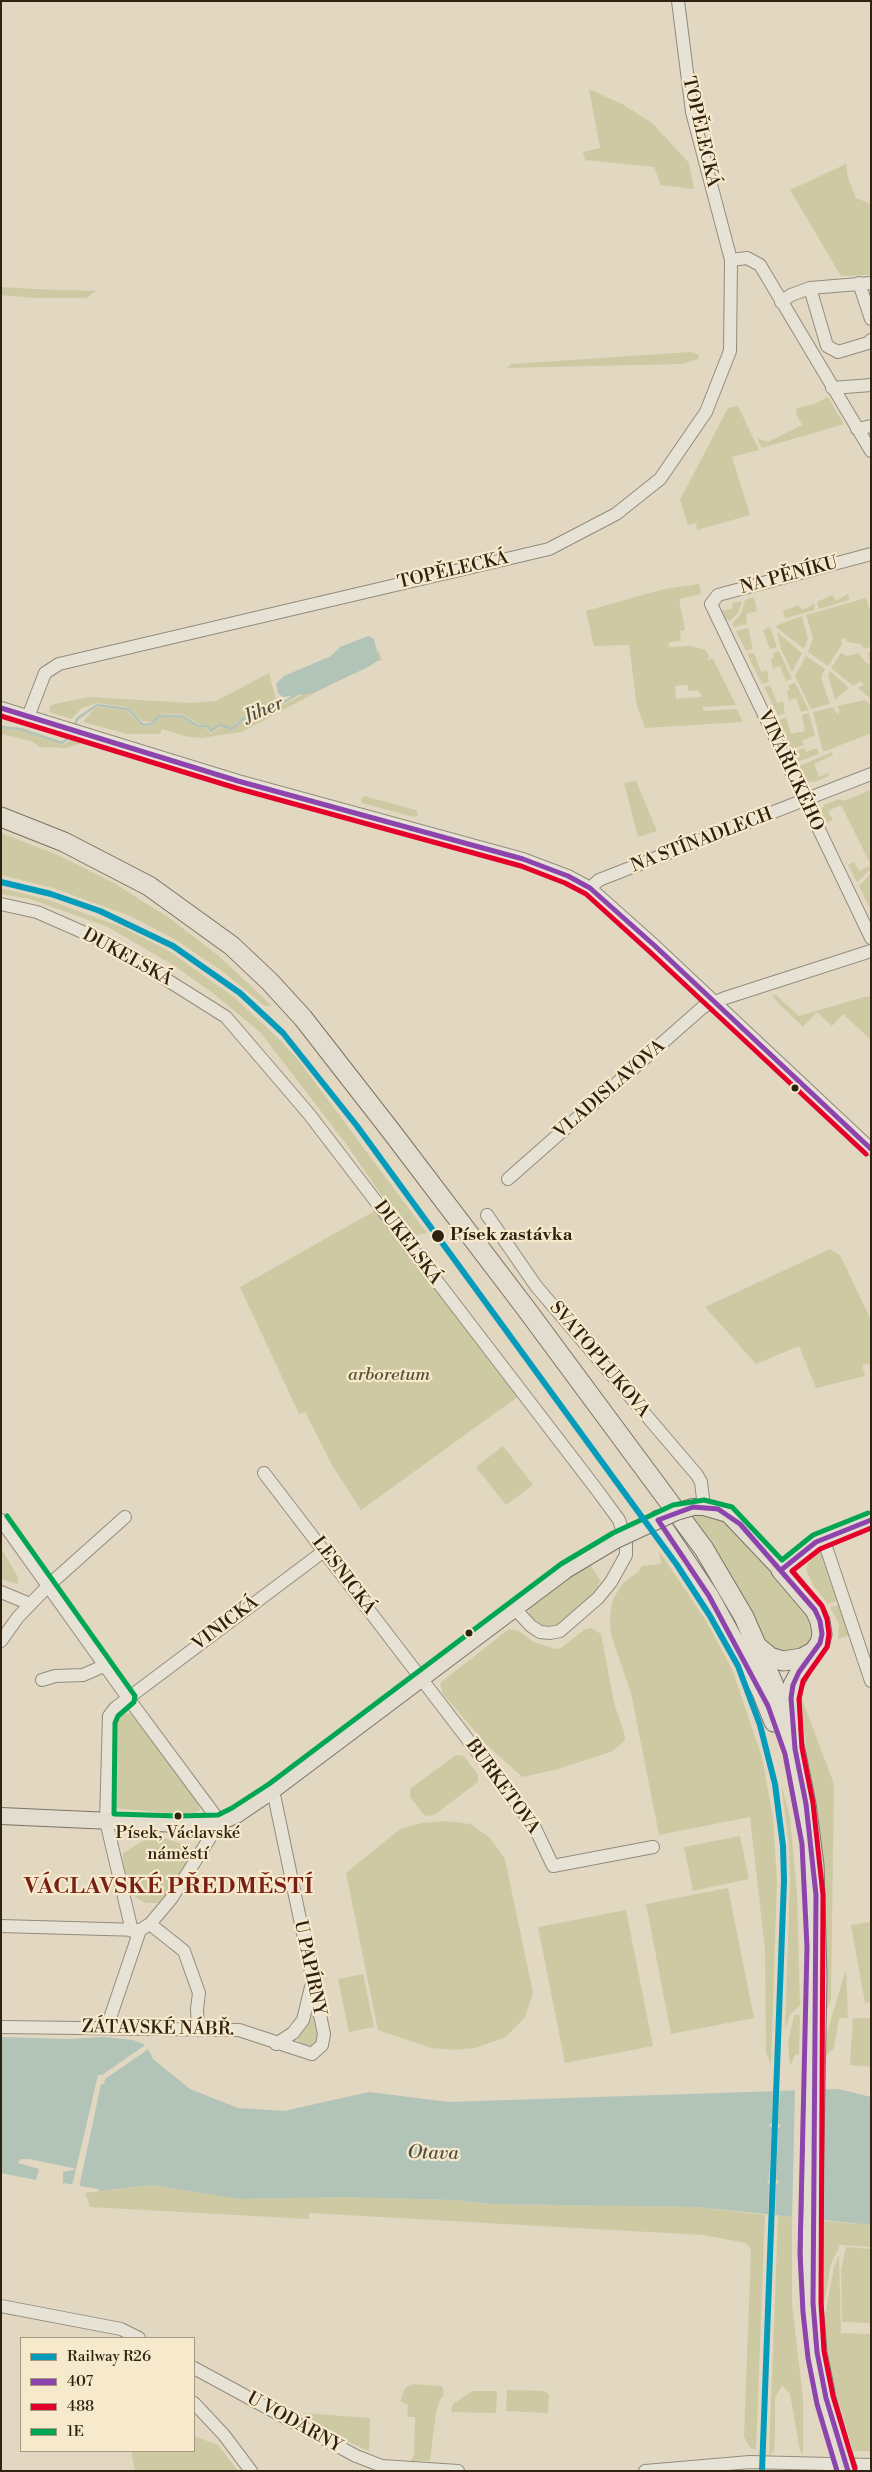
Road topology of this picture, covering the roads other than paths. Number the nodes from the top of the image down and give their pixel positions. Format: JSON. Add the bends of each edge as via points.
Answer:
{"nodes":[{"id":1,"x":678,"y":1,"type":"edge"},
{"id":2,"x":731,"y":260,"type":"junction"},
{"id":3,"x":865,"y":283,"type":"edge"},
{"id":4,"x":810,"y":288,"type":"junction"},
{"id":5,"x":781,"y":302,"type":"junction"},
{"id":6,"x":871,"y":319,"type":"edge"},
{"id":7,"x":871,"y":340,"type":"edge"},
{"id":8,"x":871,"y":385,"type":"edge"},
{"id":9,"x":832,"y":388,"type":"junction"},
{"id":10,"x":871,"y":426,"type":"edge"},
{"id":11,"x":857,"y":429,"type":"junction"},
{"id":12,"x":871,"y":450,"type":"edge"},
{"id":13,"x":871,"y":554,"type":"edge"},
{"id":14,"x":711,"y":604,"type":"joint"},
{"id":15,"x":1,"y":708,"type":"edge"},
{"id":16,"x":28,"y":716,"type":"junction"},
{"id":17,"x":871,"y":774,"type":"edge"},
{"id":18,"x":806,"y":800,"type":"junction"},
{"id":19,"x":1,"y":817,"type":"edge"},
{"id":20,"x":1,"y":828,"type":"edge"},
{"id":21,"x":590,"y":888,"type":"junction"},
{"id":22,"x":1,"y":904,"type":"edge"},
{"id":23,"x":871,"y":938,"type":"edge"},
{"id":24,"x":871,"y":951,"type":"edge"},
{"id":25,"x":713,"y":1002,"type":"junction"},
{"id":26,"x":871,"y":1149,"type":"edge"},
{"id":27,"x":508,"y":1179,"type":"dead end"},
{"id":28,"x":487,"y":1215,"type":"dead end"},
{"id":29,"x":264,"y":1473,"type":"dead end"},
{"id":30,"x":698,"y":1507,"type":"junction"},
{"id":31,"x":125,"y":1517,"type":"dead end"},
{"id":32,"x":1,"y":1520,"type":"edge"},
{"id":33,"x":658,"y":1520,"type":"junction"},
{"id":34,"x":871,"y":1520,"type":"edge"},
{"id":35,"x":823,"y":1538,"type":"junction"},
{"id":36,"x":324,"y":1551,"type":"junction"},
{"id":37,"x":781,"y":1570,"type":"junction"},
{"id":38,"x":49,"y":1585,"type":"junction"},
{"id":39,"x":1,"y":1592,"type":"edge"},
{"id":40,"x":30,"y":1604,"type":"junction"},
{"id":41,"x":514,"y":1608,"type":"junction"},
{"id":42,"x":1,"y":1641,"type":"edge"},
{"id":43,"x":758,"y":1647,"type":"junction"},
{"id":44,"x":814,"y":1652,"type":"junction"},
{"id":45,"x":106,"y":1665,"type":"junction"},
{"id":46,"x":42,"y":1680,"type":"dead end"},
{"id":47,"x":422,"y":1680,"type":"junction"},
{"id":48,"x":871,"y":1681,"type":"edge"},
{"id":49,"x":128,"y":1698,"type":"junction"},
{"id":50,"x":790,"y":1752,"type":"junction"},
{"id":51,"x":273,"y":1790,"type":"junction"},
{"id":52,"x":1,"y":1816,"type":"edge"},
{"id":53,"x":106,"y":1821,"type":"junction"},
{"id":54,"x":220,"y":1822,"type":"junction"},
{"id":55,"x":652,"y":1847,"type":"dead end"},
{"id":56,"x":1,"y":1926,"type":"edge"},
{"id":57,"x":141,"y":1928,"type":"junction"},
{"id":58,"x":312,"y":1981,"type":"junction"},
{"id":59,"x":1,"y":2027,"type":"edge"},
{"id":60,"x":107,"y":2027,"type":"junction"},
{"id":61,"x":198,"y":2028,"type":"junction"},
{"id":62,"x":276,"y":2044,"type":"junction"},
{"id":63,"x":312,"y":2054,"type":"joint"},
{"id":64,"x":1,"y":2306,"type":"edge"},
{"id":65,"x":137,"y":2337,"type":"edge"},
{"id":66,"x":195,"y":2369,"type":"edge"},
{"id":67,"x":195,"y":2404,"type":"edge"},
{"id":68,"x":835,"y":2448,"type":"junction"},
{"id":69,"x":871,"y":2465,"type":"edge"},
{"id":70,"x":695,"y":2469,"type":"edge"},
{"id":71,"x":251,"y":2471,"type":"edge"},
{"id":72,"x":458,"y":2471,"type":"edge"},
{"id":73,"x":645,"y":2471,"type":"edge"},
{"id":74,"x":837,"y":2471,"type":"edge"},
{"id":75,"x":848,"y":2471,"type":"edge"}],
"edges":[{"from":1,"to":2,"type":"street","name":"TOPĚLECKÁ","via":[[692,112]]},
{"from":2,"to":5,"type":"street","via":[[747,258],[760,265]]},
{"from":2,"to":16,"type":"street","name":"TOPĚLECKÁ","via":[[730,351],[706,412],[660,480],[616,514],[549,548],[59,664],[45,673]]},
{"from":3,"to":4,"type":"street"},
{"from":3,"to":6,"type":"street"},
{"from":4,"to":5,"type":"street"},
{"from":4,"to":7,"type":"street","via":[[827,346],[838,352]]},
{"from":5,"to":9,"type":"street"},
{"from":8,"to":9,"type":"street"},
{"from":9,"to":11,"type":"street"},
{"from":10,"to":11,"type":"street"},
{"from":11,"to":12,"type":"street"},
{"from":13,"to":14,"type":"street","name":"NA PĚNÍKU","via":[[718,596]]},
{"from":14,"to":18,"type":"street","name":"VINAŘICKÉHO"},
{"from":15,"to":16,"type":"street"},
{"from":16,"to":21,"type":"street","via":[[238,781],[522,859]]},
{"from":17,"to":18,"type":"street","name":"NA STÍNADLECH"},
{"from":18,"to":21,"type":"street","name":"NA STÍNADLECH","via":[[599,880]]},
{"from":18,"to":23,"type":"street","name":"VINAŘICKÉHO","via":[[808,811]]},
{"from":19,"to":43,"type":"highway","via":[[64,842],[149,886],[232,946],[303,1018],[397,1138],[704,1549]]},
{"from":20,"to":50,"type":"highway","via":[[64,852],[141,892],[245,970],[300,1028],[697,1553],[751,1649]]},
{"from":21,"to":25,"type":"street"},
{"from":22,"to":41,"type":"street","name":"DUKELSKÁ","via":[[37,912],[110,944],[226,1017],[309,1114],[619,1520],[626,1541],[626,1555],[612,1582],[566,1625],[550,1633],[540,1632]]},
{"from":24,"to":25,"type":"street","name":"VLADISLAVOVA"},
{"from":25,"to":26,"type":"street"},
{"from":25,"to":27,"type":"street","name":"VLADISLAVOVA","via":[[703,1007]]},
{"from":28,"to":30,"type":"street","name":"SVATOPLUKOVA","via":[[536,1286],[697,1475],[701,1482]]},
{"from":29,"to":36,"type":"street","name":"LESNICKÁ"},
{"from":30,"to":33,"type":"main road","bridge":true},
{"from":30,"to":37,"type":"main road","via":[[728,1514]]},
{"from":31,"to":38,"type":"street"},
{"from":32,"to":38,"type":"street"},
{"from":33,"to":41,"type":"main road","bridge":true,"via":[[566,1570]]},
{"from":33,"to":50,"type":"highway","via":[[709,1596],[761,1690]]},
{"from":34,"to":35,"type":"main road"},
{"from":35,"to":37,"type":"main road"},
{"from":35,"to":48,"type":"street"},
{"from":36,"to":47,"type":"street","name":"LESNICKÁ"},
{"from":36,"to":49,"type":"street","name":"VINICKÁ"},
{"from":37,"to":44,"type":"highway","via":[[815,1610],[820,1621],[822,1634]]},
{"from":38,"to":40,"type":"street"},
{"from":38,"to":45,"type":"street"},
{"from":39,"to":40,"type":"street"},
{"from":40,"to":42,"type":"street"},
{"from":41,"to":47,"type":"main road"},
{"from":43,"to":44,"type":"highway","via":[[770,1657],[783,1661]]},
{"from":43,"to":50,"type":"highway","via":[[783,1710]]},
{"from":44,"to":50,"type":"highway","via":[[793,1685]]},
{"from":45,"to":46,"type":"street","via":[[83,1675]]},
{"from":45,"to":49,"type":"street"},
{"from":47,"to":51,"type":"main road"},
{"from":47,"to":55,"type":"street","name":"BURKETOVA","via":[[534,1826],[553,1866]]},
{"from":49,"to":53,"type":"street","name":"VINICKÁ","via":[[111,1712],[108,1722]]},
{"from":49,"to":54,"type":"street"},
{"from":50,"to":68,"type":"highway","via":[[805,1876],[810,2056],[806,2253],[808,2358],[817,2404]]},
{"from":51,"to":54,"type":"main road"},
{"from":51,"to":58,"type":"street","name":"U PAPÍRNY"},
{"from":52,"to":53,"type":"main road"},
{"from":53,"to":54,"type":"main road"},
{"from":53,"to":57,"type":"street","name":"VINICKÁ"},
{"from":54,"to":57,"type":"street","via":[[170,1899]]},
{"from":56,"to":57,"type":"street"},
{"from":57,"to":60,"type":"street"},
{"from":57,"to":61,"type":"street","via":[[184,1951],[198,1993]]},
{"from":58,"to":62,"type":"street","via":[[303,2020],[293,2033]]},
{"from":58,"to":63,"type":"street","name":"U PAPÍRNY","via":[[324,2034],[322,2045]]},
{"from":59,"to":60,"type":"street","name":"ZÁTAVSKÉ NÁBŘ."},
{"from":60,"to":61,"type":"street","name":"ZÁTAVSKÉ NÁBŘ."},
{"from":61,"to":62,"type":"street","name":"ZÁTAVSKÉ NÁBŘ.","via":[[239,2030]]},
{"from":62,"to":63,"type":"street","name":"ZÁTAVSKÉ NÁBŘ."},
{"from":64,"to":65,"type":"street","via":[[121,2329]]},
{"from":66,"to":72,"type":"street","name":"U VODÁRNY","via":[[356,2456],[382,2466]]},
{"from":67,"to":71,"type":"street"},
{"from":68,"to":74,"type":"highway"},
{"from":68,"to":75,"type":"highway","bridge":true},
{"from":69,"to":70,"type":"street","via":[[758,2462]]},
{"from":70,"to":73,"type":"street"}]}
